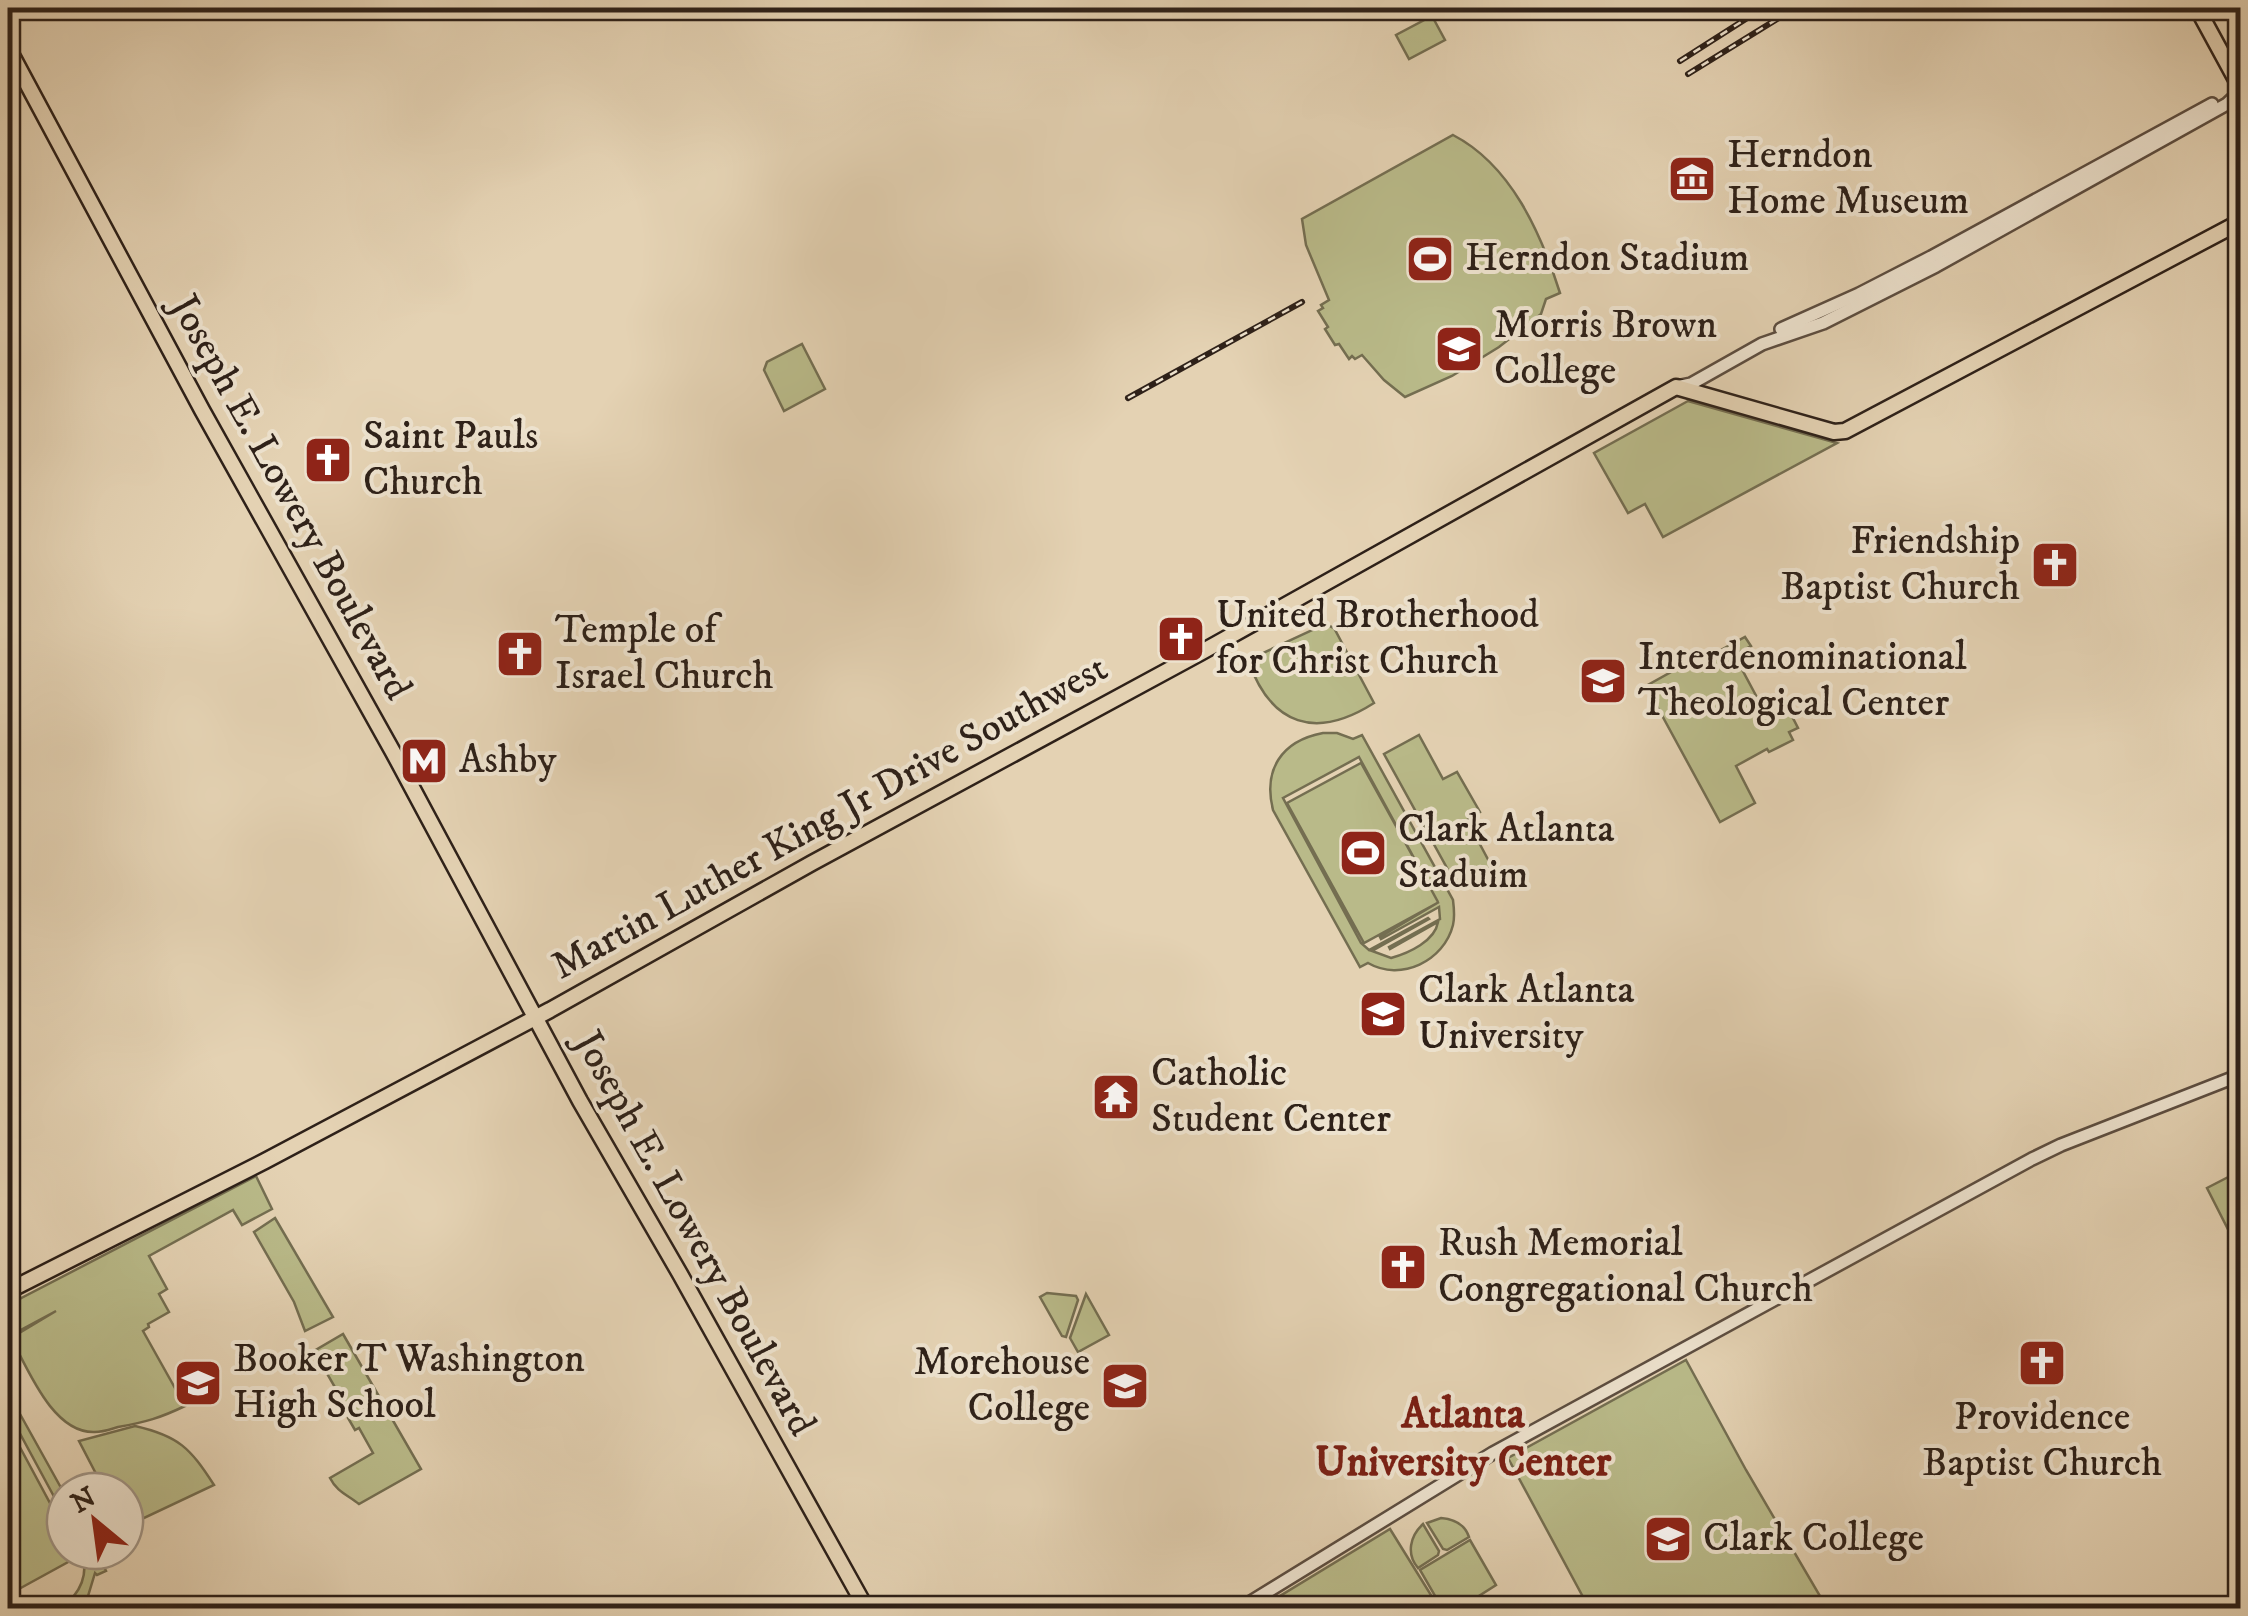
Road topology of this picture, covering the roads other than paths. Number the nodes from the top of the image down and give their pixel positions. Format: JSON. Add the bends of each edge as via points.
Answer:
{"nodes":[{"id":1,"x":2197,"y":8,"type":"edge"},
{"id":2,"x":8,"y":48,"type":"edge"},
{"id":3,"x":2238,"y":92,"type":"edge"},
{"id":4,"x":2240,"y":222,"type":"edge"},
{"id":5,"x":1676,"y":387,"type":"junction"},
{"id":6,"x":536,"y":1017,"type":"junction"},
{"id":7,"x":2240,"y":1075,"type":"edge"},
{"id":8,"x":8,"y":1291,"type":"edge"},
{"id":9,"x":866,"y":1608,"type":"edge"},
{"id":10,"x":1241,"y":1608,"type":"edge"}],
"edges":[{"from":1,"to":3,"type":"main road"},
{"from":2,"to":6,"type":"main road","name":"Joseph E. Lowery Boulevard"},
{"from":3,"to":5,"type":"street","via":[[2228,104],[1936,266]]},
{"from":4,"to":5,"type":"main road","via":[[1846,431]]},
{"from":5,"to":6,"type":"main road","name":"Martin Luther King Jr Drive Southwest"},
{"from":6,"to":8,"type":"main road","name":"Martin Luther King Jr Drive Southwest"},
{"from":6,"to":9,"type":"main road","name":"Joseph E. Lowery Boulevard"},
{"from":7,"to":10,"type":"street","via":[[2061,1145],[1912,1224],[1493,1453]]}]}
